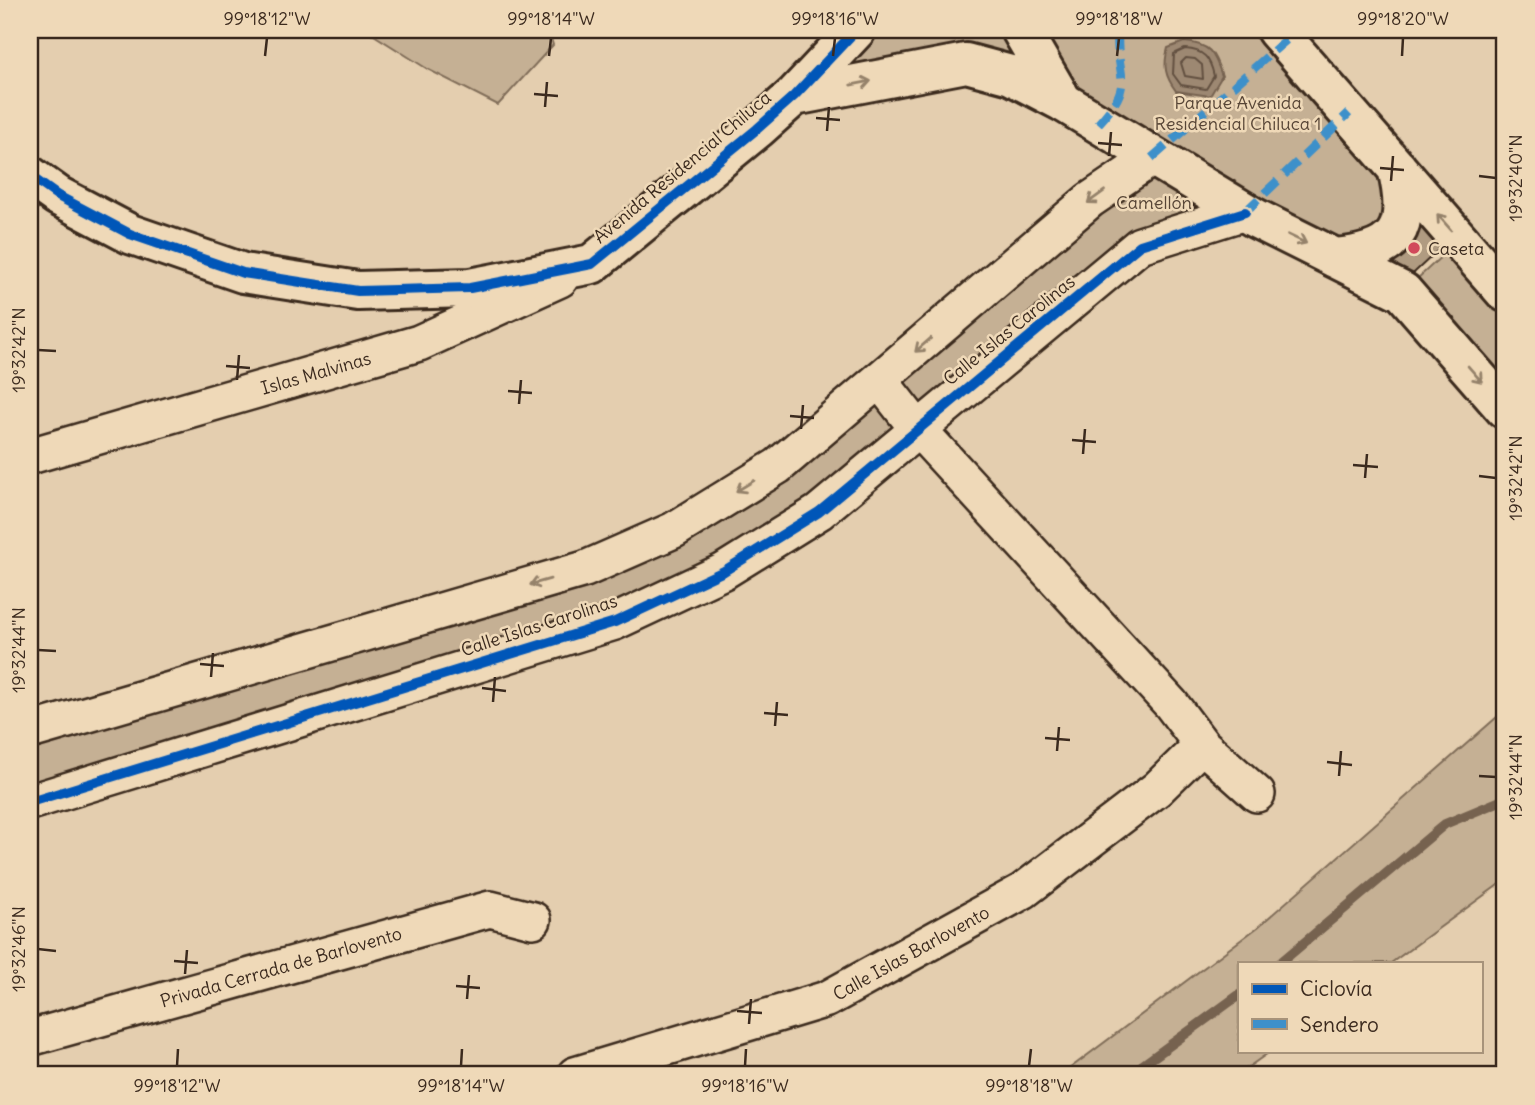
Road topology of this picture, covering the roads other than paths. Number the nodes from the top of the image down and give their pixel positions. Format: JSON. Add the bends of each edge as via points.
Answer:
{"nodes":[{"id":1,"x":856,"y":30,"type":"edge"},
{"id":2,"x":1021,"y":30,"type":"edge"},
{"id":3,"x":1276,"y":30,"type":"edge"},
{"id":4,"x":794,"y":96,"type":"junction"},
{"id":5,"x":1063,"y":102,"type":"junction"},
{"id":6,"x":1152,"y":158,"type":"junction"},
{"id":7,"x":1397,"y":168,"type":"junction"},
{"id":8,"x":30,"y":176,"type":"edge"},
{"id":9,"x":1245,"y":212,"type":"junction"},
{"id":10,"x":1335,"y":258,"type":"junction"},
{"id":11,"x":592,"y":264,"type":"junction"},
{"id":12,"x":1505,"y":292,"type":"edge"},
{"id":13,"x":881,"y":382,"type":"junction"},
{"id":14,"x":1505,"y":409,"type":"edge"},
{"id":15,"x":917,"y":428,"type":"junction"},
{"id":16,"x":30,"y":456,"type":"edge"},
{"id":17,"x":30,"y":731,"type":"edge"},
{"id":18,"x":1202,"y":745,"type":"junction"},
{"id":19,"x":1257,"y":794,"type":"dead end"},
{"id":20,"x":30,"y":802,"type":"edge"},
{"id":21,"x":534,"y":920,"type":"dead end"},
{"id":22,"x":30,"y":1038,"type":"edge"},
{"id":23,"x":575,"y":1075,"type":"edge"}],
"edges":[{"from":1,"to":4,"type":"street"},
{"from":2,"to":5,"type":"street"},
{"from":3,"to":7,"type":"street"},
{"from":4,"to":5,"type":"street","name":"Avenida Residencial Chiluca","one_way":true,"via":[[966,63],[1012,75]]},
{"from":4,"to":11,"type":"street","name":"Avenida Residencial Chiluca"},
{"from":5,"to":6,"type":"street","name":"Avenida Residencial Chiluca"},
{"from":6,"to":9,"type":"street","name":"Avenida Residencial Chiluca"},
{"from":6,"to":13,"type":"street","one_way":true,"via":[[1090,200]]},
{"from":7,"to":10,"type":"street","via":[[1404,206],[1393,238],[1378,251]]},
{"from":12,"to":7,"type":"street","one_way":true},
{"from":8,"to":11,"type":"street","name":"Avenida Residencial Chiluca","via":[[130,234],[256,275],[358,290],[470,288]]},
{"from":9,"to":10,"type":"street","name":"Avenida Residencial Chiluca","one_way":true},
{"from":9,"to":15,"type":"street","name":"Calle Islas Carolinas","via":[[1140,245]]},
{"from":10,"to":14,"type":"street","name":"Avenida Residencial Chiluca","one_way":true,"via":[[1403,292]]},
{"from":11,"to":16,"type":"street","name":"Islas Malvinas","via":[[419,343]]},
{"from":13,"to":15,"type":"street"},
{"from":13,"to":17,"type":"street","one_way":true,"via":[[778,466],[674,530],[585,569]]},
{"from":15,"to":18,"type":"street","via":[[1171,704]]},
{"from":15,"to":20,"type":"street","name":"Calle Islas Carolinas","via":[[819,512],[724,571],[615,622]]},
{"from":18,"to":19,"type":"street"},
{"from":18,"to":23,"type":"street","name":"Calle Islas Barlovento","via":[[1157,789],[1023,891],[827,999]]},
{"from":21,"to":22,"type":"street","name":"Privada Cerrada de Barlovento","via":[[490,909]]}]}
